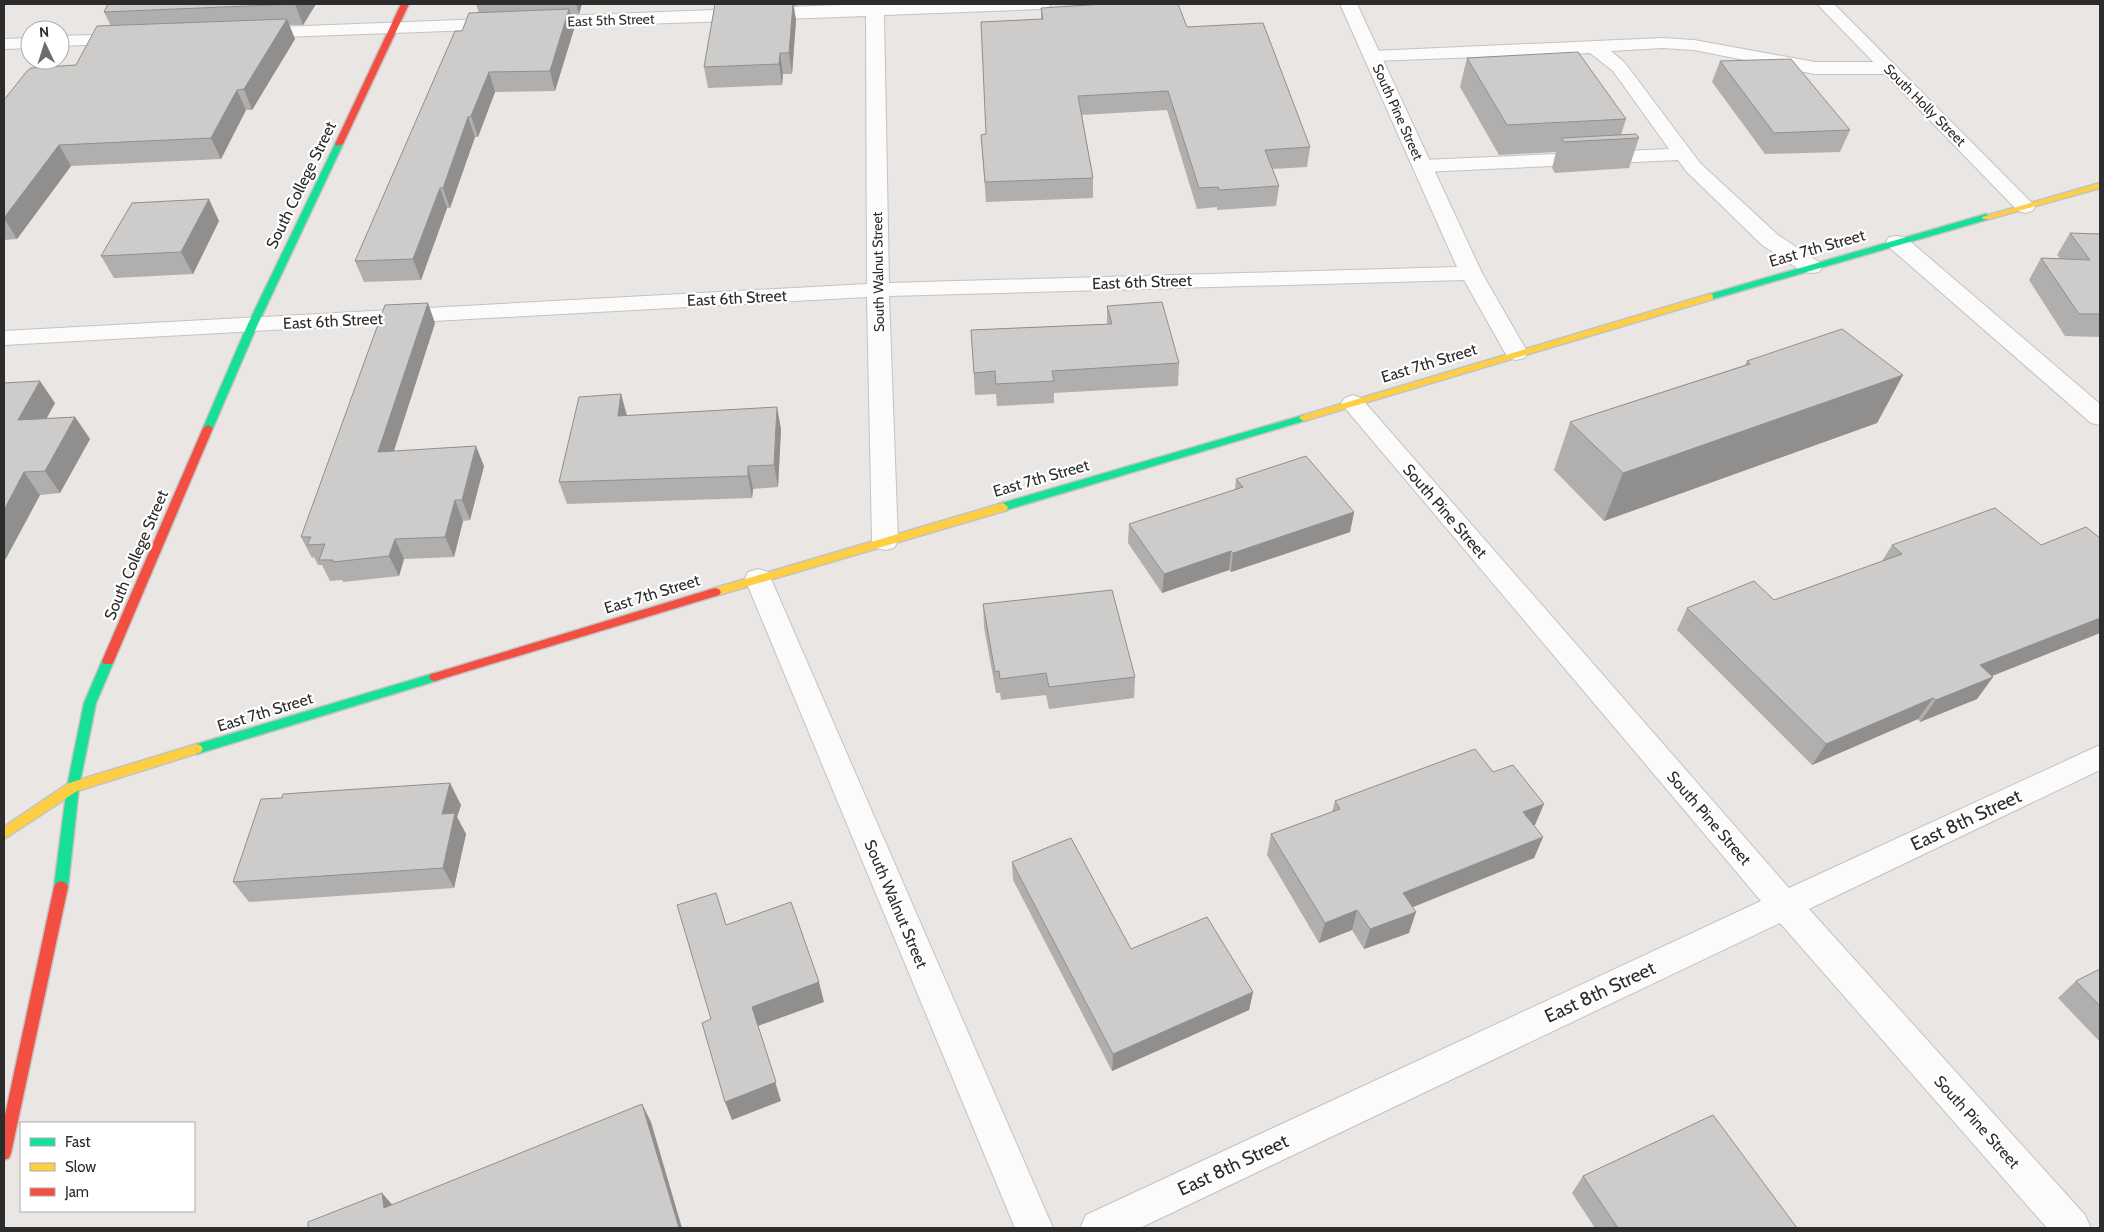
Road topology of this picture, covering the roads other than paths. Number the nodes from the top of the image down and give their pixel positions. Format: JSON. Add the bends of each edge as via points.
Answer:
{"nodes":[{"id":1,"x":405,"y":4,"type":"edge"},
{"id":2,"x":1042,"y":4,"type":"edge"},
{"id":3,"x":1349,"y":4,"type":"edge"},
{"id":4,"x":1825,"y":4,"type":"edge"},
{"id":5,"x":875,"y":7,"type":"edge"},
{"id":6,"x":394,"y":28,"type":"junction"},
{"id":7,"x":238,"y":34,"type":"edge"},
{"id":8,"x":139,"y":38,"type":"edge"},
{"id":9,"x":70,"y":41,"type":"edge"},
{"id":10,"x":20,"y":43,"type":"edge"},
{"id":11,"x":4,"y":44,"type":"edge"},
{"id":12,"x":1594,"y":47,"type":"junction"},
{"id":13,"x":1373,"y":56,"type":"junction"},
{"id":14,"x":1888,"y":68,"type":"junction"},
{"id":15,"x":1684,"y":154,"type":"junction"},
{"id":16,"x":1423,"y":166,"type":"junction"},
{"id":17,"x":2100,"y":185,"type":"edge"},
{"id":18,"x":2025,"y":206,"type":"junction"},
{"id":19,"x":1897,"y":242,"type":"junction"},
{"id":20,"x":1811,"y":267,"type":"junction"},
{"id":21,"x":1471,"y":273,"type":"junction"},
{"id":22,"x":878,"y":290,"type":"junction"},
{"id":23,"x":252,"y":326,"type":"junction"},
{"id":24,"x":4,"y":338,"type":"edge"},
{"id":25,"x":1516,"y":353,"type":"junction"},
{"id":26,"x":1353,"y":403,"type":"junction"},
{"id":27,"x":2100,"y":417,"type":"edge"},
{"id":28,"x":885,"y":541,"type":"junction"},
{"id":29,"x":758,"y":579,"type":"junction"},
{"id":30,"x":2100,"y":756,"type":"edge"},
{"id":31,"x":73,"y":787,"type":"junction"},
{"id":32,"x":4,"y":834,"type":"edge"},
{"id":33,"x":1784,"y":905,"type":"junction"},
{"id":34,"x":4,"y":1154,"type":"edge"},
{"id":35,"x":1034,"y":1228,"type":"edge"},
{"id":36,"x":1099,"y":1228,"type":"edge"},
{"id":37,"x":2072,"y":1228,"type":"edge"}],
"edges":[{"from":1,"to":6,"type":"street","name":"South College Street"},
{"from":2,"to":5,"type":"street","name":"East 5th Street"},
{"from":3,"to":13,"type":"street","name":"South Pine Street"},
{"from":4,"to":14,"type":"street","name":"South Holly Street"},
{"from":5,"to":6,"type":"street","name":"East 5th Street"},
{"from":5,"to":22,"type":"street","name":"South Walnut Street"},
{"from":6,"to":7,"type":"street","name":"East 5th Street"},
{"from":6,"to":23,"type":"street","name":"South College Street"},
{"from":8,"to":9,"type":"street"},
{"from":10,"to":11,"type":"street"},
{"from":12,"to":13,"type":"street"},
{"from":12,"to":14,"type":"street","via":[[1694,45],[1815,68]]},
{"from":12,"to":15,"type":"street","via":[[1619,67]]},
{"from":13,"to":16,"type":"street","name":"South Pine Street"},
{"from":14,"to":18,"type":"street","name":"South Holly Street"},
{"from":15,"to":16,"type":"street"},
{"from":15,"to":20,"type":"street","via":[[1693,167],[1770,240]]},
{"from":16,"to":21,"type":"street","name":"South Pine Street"},
{"from":17,"to":18,"type":"street","name":"East 7th Street"},
{"from":18,"to":19,"type":"street","name":"East 7th Street"},
{"from":19,"to":20,"type":"street","name":"East 7th Street"},
{"from":19,"to":27,"type":"street"},
{"from":20,"to":25,"type":"street","name":"East 7th Street"},
{"from":21,"to":22,"type":"street","name":"East 6th Street"},
{"from":21,"to":25,"type":"street","name":"South Pine Street"},
{"from":22,"to":23,"type":"street","name":"East 6th Street"},
{"from":22,"to":28,"type":"street","name":"South Walnut Street"},
{"from":23,"to":24,"type":"street","name":"East 6th Street"},
{"from":23,"to":31,"type":"street","name":"South College Street","via":[[90,704]]},
{"from":25,"to":26,"type":"street","name":"East 7th Street"},
{"from":26,"to":28,"type":"street","name":"East 7th Street"},
{"from":26,"to":33,"type":"street","name":"South Pine Street"},
{"from":28,"to":29,"type":"street","name":"East 7th Street"},
{"from":29,"to":31,"type":"street","name":"East 7th Street"},
{"from":29,"to":35,"type":"street","name":"South Walnut Street"},
{"from":30,"to":33,"type":"street","name":"East 8th Street"},
{"from":31,"to":32,"type":"street","name":"East 7th Street"},
{"from":31,"to":34,"type":"street","name":"South College Street","via":[[63,878]]},
{"from":33,"to":36,"type":"street","name":"East 8th Street"},
{"from":33,"to":37,"type":"street","name":"South Pine Street"}]}
